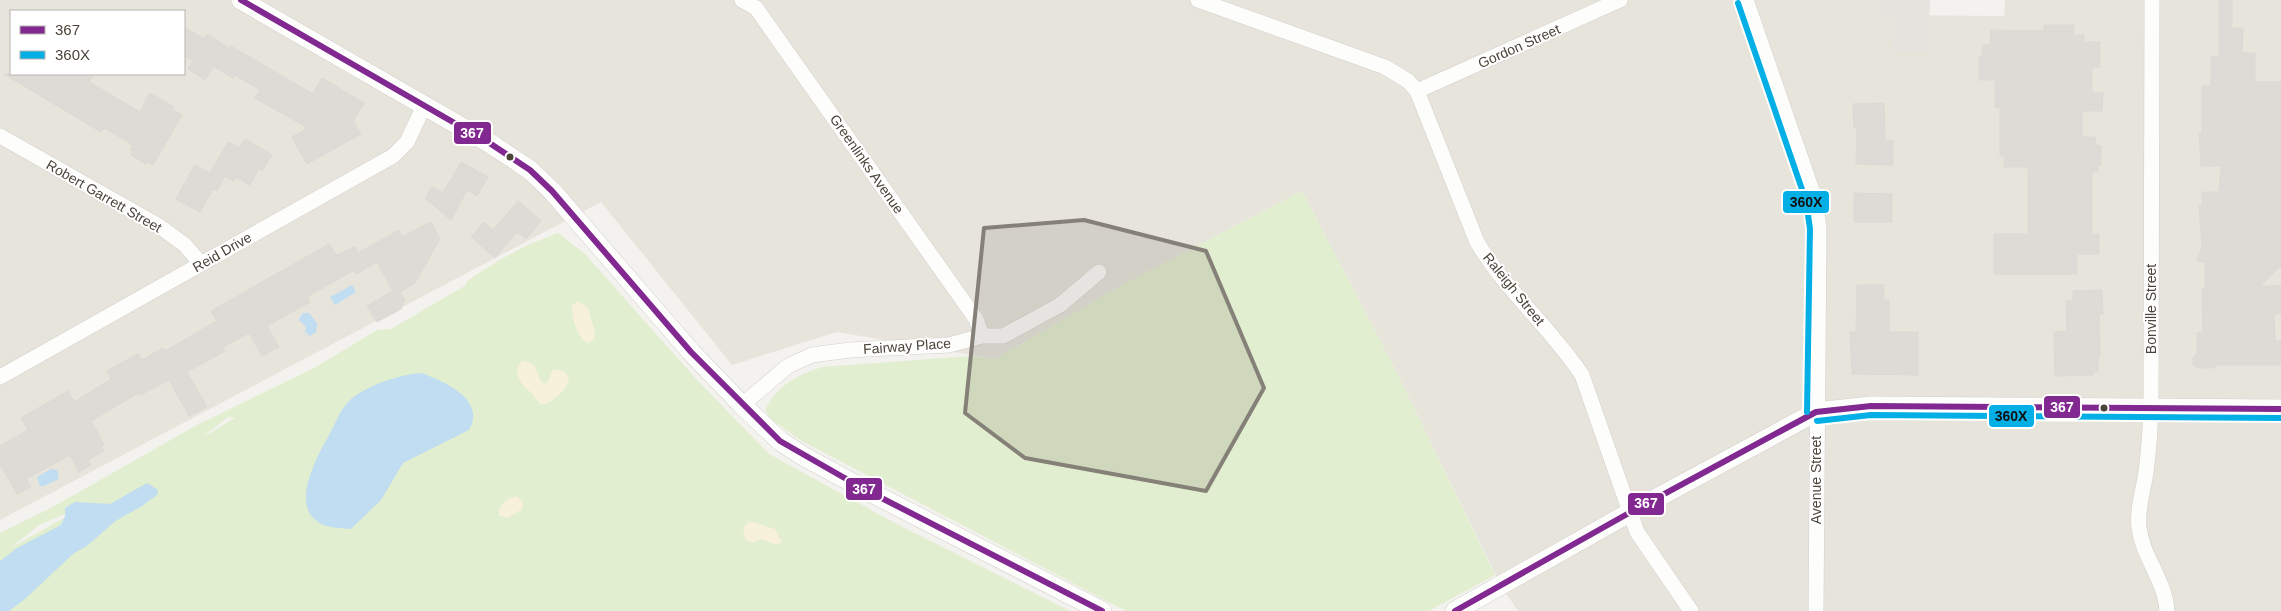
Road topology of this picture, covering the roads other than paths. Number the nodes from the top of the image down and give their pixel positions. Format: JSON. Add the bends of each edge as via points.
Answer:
{"nodes":[{"id":1,"x":241,"y":0,"type":"edge"},
{"id":2,"x":742,"y":0,"type":"edge"},
{"id":3,"x":1198,"y":0,"type":"edge"},
{"id":4,"x":1620,"y":0,"type":"edge"},
{"id":5,"x":1746,"y":0,"type":"edge"},
{"id":6,"x":2152,"y":0,"type":"edge"},
{"id":7,"x":1417,"y":91,"type":"junction"},
{"id":8,"x":424,"y":106,"type":"junction"},
{"id":9,"x":0,"y":136,"type":"edge"},
{"id":10,"x":201,"y":264,"type":"junction"},
{"id":11,"x":1099,"y":272,"type":"dead end"},
{"id":12,"x":982,"y":336,"type":"junction"},
{"id":13,"x":0,"y":377,"type":"edge"},
{"id":14,"x":742,"y":405,"type":"junction"},
{"id":15,"x":2151,"y":409,"type":"junction"},
{"id":16,"x":2281,"y":409,"type":"edge"},
{"id":17,"x":1816,"y":412,"type":"junction"},
{"id":18,"x":1629,"y":513,"type":"junction"},
{"id":19,"x":1102,"y":611,"type":"edge"},
{"id":20,"x":1454,"y":611,"type":"edge"},
{"id":21,"x":1691,"y":611,"type":"edge"},
{"id":22,"x":1816,"y":611,"type":"edge"},
{"id":23,"x":2167,"y":611,"type":"edge"}],
"edges":[{"from":1,"to":8,"type":"street"},
{"from":2,"to":12,"type":"street","name":"Greenlinks Avenue","via":[[756,8],[825,104],[976,319]]},
{"from":3,"to":7,"type":"street","name":"Raleigh Street","via":[[1385,67],[1408,81]]},
{"from":4,"to":7,"type":"street","name":"Gordon Street"},
{"from":5,"to":17,"type":"street","name":"Avenue Street","via":[[1815,199],[1819,228]]},
{"from":6,"to":15,"type":"street","name":"Bonville Street"},
{"from":7,"to":18,"type":"street","name":"Raleigh Street","via":[[1477,242],[1489,262],[1568,354],[1582,375]]},
{"from":8,"to":10,"type":"street","name":"Reid Drive","via":[[407,142],[393,156]]},
{"from":8,"to":14,"type":"street","via":[[530,170]]},
{"from":9,"to":10,"type":"street","name":"Robert Garrett Street","via":[[159,226],[185,245]]},
{"from":10,"to":13,"type":"street","name":"Reid Drive"},
{"from":11,"to":12,"type":"street","name":"Fairway Place","via":[[1060,305],[1003,336]]},
{"from":12,"to":14,"type":"street","name":"Fairway Place","via":[[949,345],[812,355],[788,366]]},
{"from":14,"to":19,"type":"street","via":[[780,441],[803,456]]},
{"from":15,"to":16,"type":"street"},
{"from":15,"to":17,"type":"street","via":[[1872,406]]},
{"from":15,"to":23,"type":"street","name":"Bonville Street","via":[[2139,526],[2142,546],[2166,594]]},
{"from":17,"to":18,"type":"street"},
{"from":17,"to":22,"type":"street","name":"Avenue Street"},
{"from":18,"to":20,"type":"street"},
{"from":18,"to":21,"type":"street","name":"Raleigh Street","via":[[1637,532]]}]}
